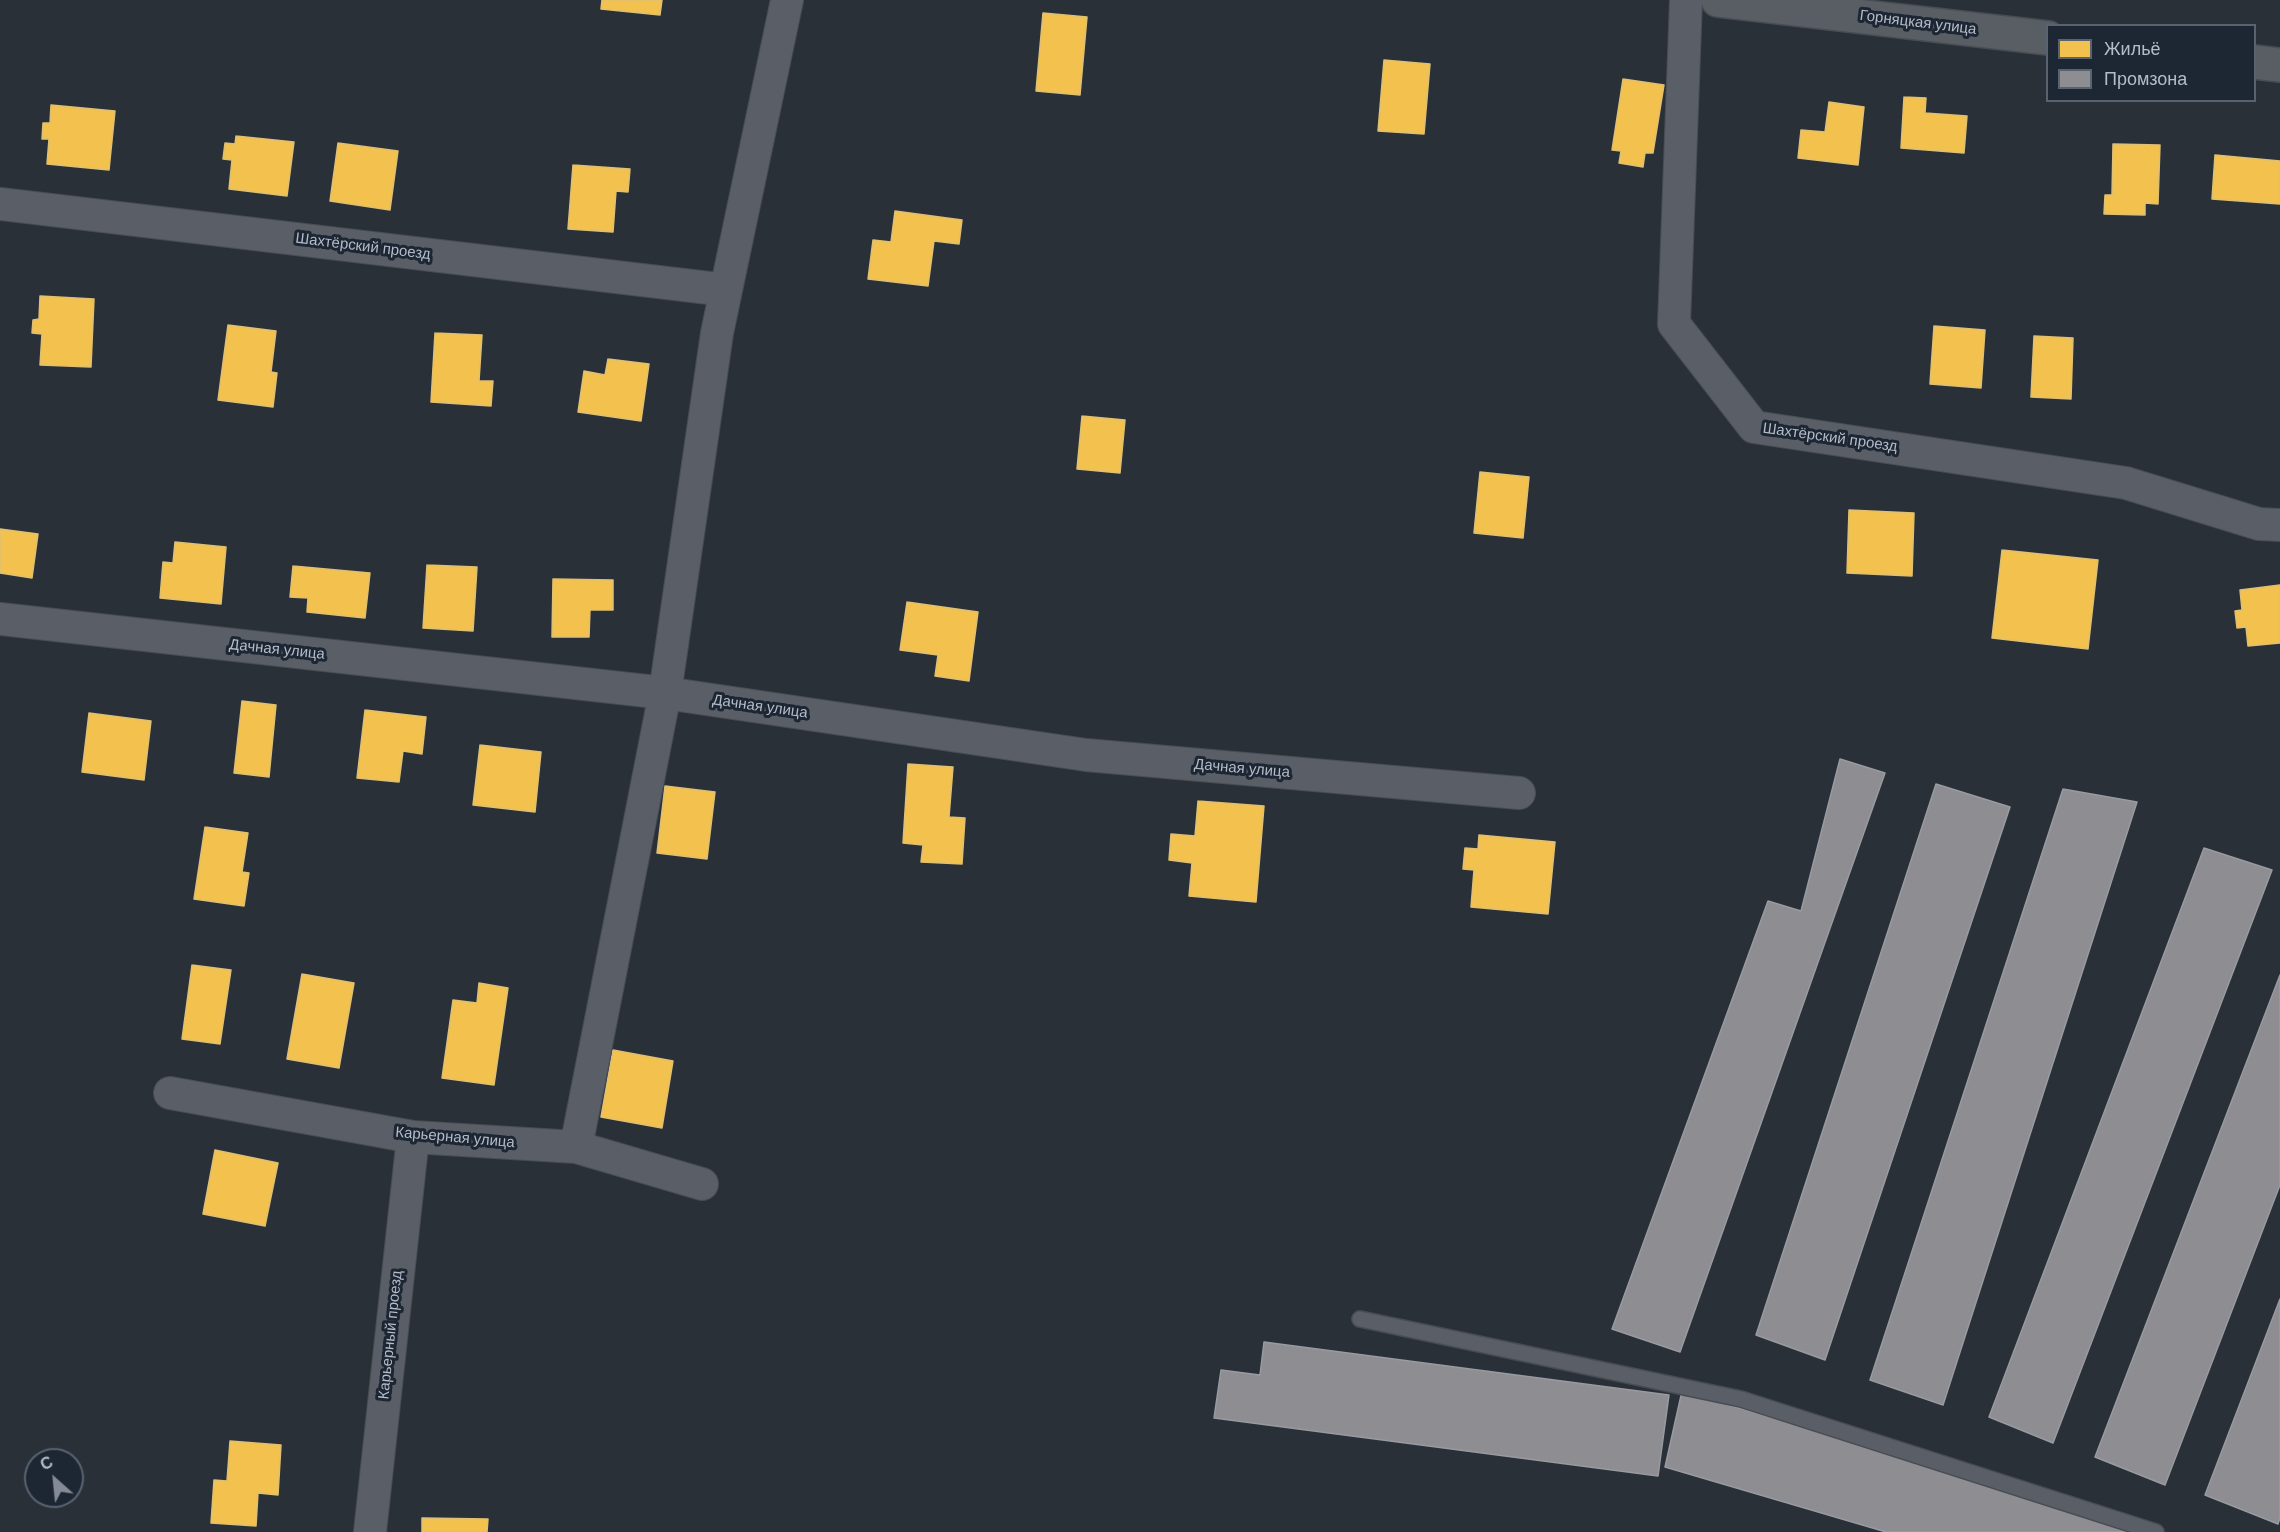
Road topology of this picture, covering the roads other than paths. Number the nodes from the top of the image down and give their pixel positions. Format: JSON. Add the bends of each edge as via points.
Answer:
{"nodes":[{"id":1,"x":787,"y":0,"type":"edge"},
{"id":2,"x":1686,"y":0,"type":"edge"},
{"id":3,"x":1718,"y":0,"type":"edge"},
{"id":4,"x":2046,"y":38,"type":"edge"},
{"id":5,"x":2256,"y":62,"type":"edge"},
{"id":6,"x":2280,"y":65,"type":"edge"},
{"id":7,"x":0,"y":204,"type":"edge"},
{"id":8,"x":726,"y":290,"type":"junction"},
{"id":9,"x":2280,"y":525,"type":"edge"},
{"id":10,"x":0,"y":619,"type":"edge"},
{"id":11,"x":665,"y":693,"type":"junction"},
{"id":12,"x":1520,"y":793,"type":"dead end"},
{"id":13,"x":170,"y":1094,"type":"dead end"},
{"id":14,"x":412,"y":1137,"type":"junction"},
{"id":15,"x":576,"y":1147,"type":"junction"},
{"id":16,"x":702,"y":1185,"type":"dead end"},
{"id":17,"x":1360,"y":1319,"type":"dead end"},
{"id":18,"x":370,"y":1532,"type":"edge"},
{"id":19,"x":2156,"y":1532,"type":"edge"}],
"edges":[{"from":1,"to":8,"type":"street"},
{"from":2,"to":9,"type":"street","name":"Шахтёрский проезд","via":[[1674,324],[1754,427],[2126,483],[2259,524]]},
{"from":3,"to":4,"type":"main road","name":"Горняцкая улица"},
{"from":5,"to":6,"type":"main road"},
{"from":7,"to":8,"type":"street","name":"Шахтёрский проезд"},
{"from":8,"to":11,"type":"street"},
{"from":10,"to":11,"type":"street","name":"Дачная улица"},
{"from":11,"to":12,"type":"street","name":"Дачная улица","via":[[1086,755]]},
{"from":11,"to":15,"type":"street"},
{"from":13,"to":14,"type":"street","name":"Карьерная улица"},
{"from":14,"to":15,"type":"street","name":"Карьерная улица"},
{"from":14,"to":18,"type":"street","name":"Карьерный проезд"},
{"from":15,"to":16,"type":"street","name":"Карьерная улица"},
{"from":17,"to":19,"type":"lane","via":[[1741,1399]]}]}
